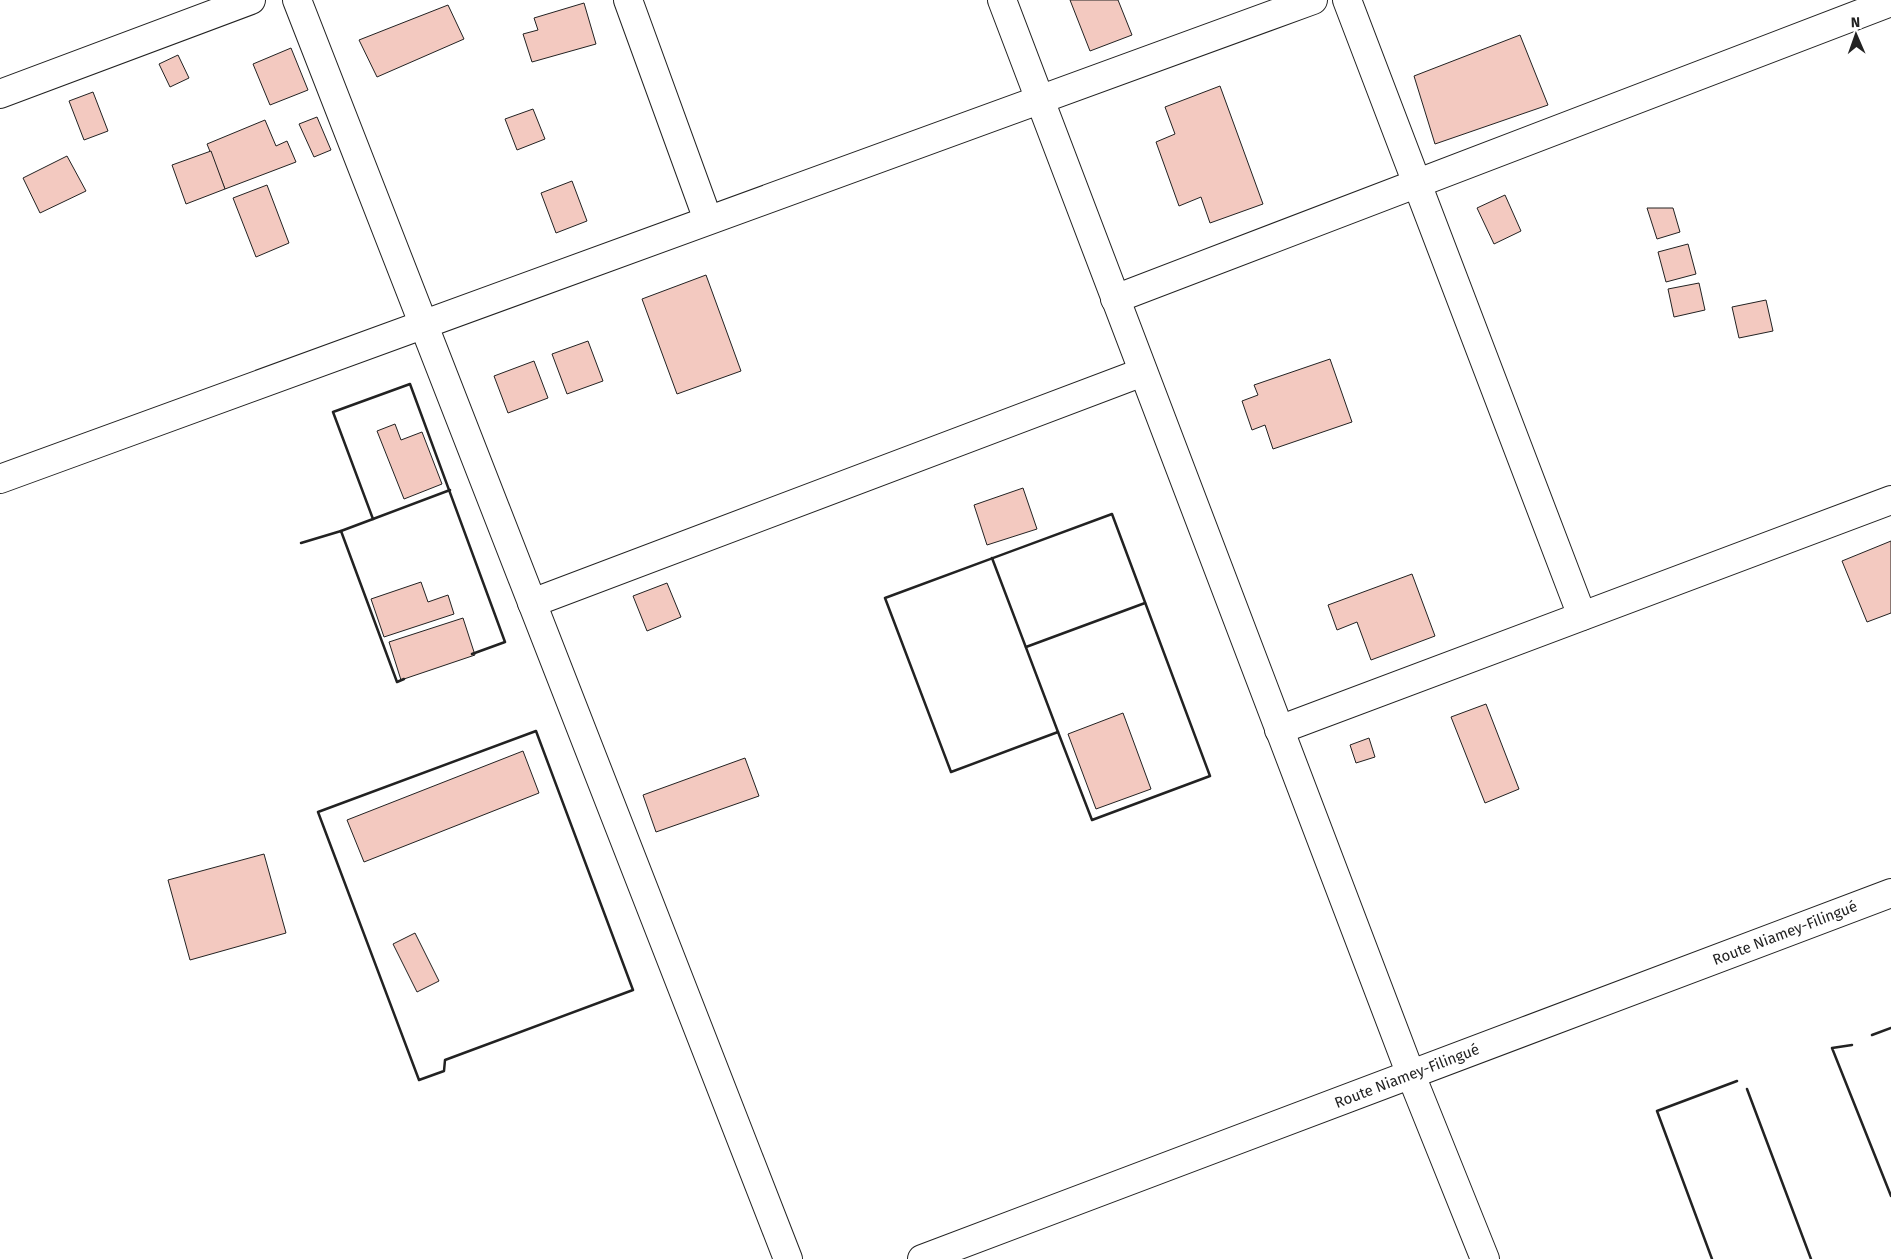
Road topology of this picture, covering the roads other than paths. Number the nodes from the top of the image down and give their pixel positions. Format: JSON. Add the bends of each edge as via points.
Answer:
{"nodes":[{"id":1,"x":251,"y":0,"type":"edge"},
{"id":2,"x":297,"y":0,"type":"edge"},
{"id":3,"x":628,"y":0,"type":"edge"},
{"id":4,"x":1002,"y":0,"type":"edge"},
{"id":5,"x":1313,"y":0,"type":"edge"},
{"id":6,"x":1347,"y":0,"type":"edge"},
{"id":7,"x":1891,"y":2,"type":"edge"},
{"id":8,"x":0,"y":94,"type":"edge"},
{"id":9,"x":1040,"y":100,"type":"junction"},
{"id":10,"x":1417,"y":184,"type":"junction"},
{"id":11,"x":708,"y":220,"type":"junction"},
{"id":12,"x":1115,"y":299,"type":"junction"},
{"id":13,"x":424,"y":324,"type":"junction"},
{"id":14,"x":1143,"y":372,"type":"junction"},
{"id":15,"x":0,"y":479,"type":"edge"},
{"id":16,"x":1891,"y":500,"type":"edge"},
{"id":17,"x":532,"y":603,"type":"junction"},
{"id":18,"x":1582,"y":616,"type":"junction"},
{"id":19,"x":1280,"y":730,"type":"junction"},
{"id":20,"x":1891,"y":892,"type":"edge"},
{"id":21,"x":1411,"y":1075,"type":"junction"},
{"id":22,"x":788,"y":1259,"type":"edge"},
{"id":23,"x":922,"y":1259,"type":"edge"},
{"id":24,"x":1485,"y":1259,"type":"edge"}],
"edges":[{"from":1,"to":8,"type":"street"},
{"from":2,"to":13,"type":"street"},
{"from":3,"to":11,"type":"street"},
{"from":4,"to":9,"type":"street"},
{"from":5,"to":9,"type":"street"},
{"from":6,"to":10,"type":"street"},
{"from":7,"to":10,"type":"street"},
{"from":9,"to":11,"type":"street"},
{"from":9,"to":12,"type":"street"},
{"from":10,"to":12,"type":"street"},
{"from":10,"to":18,"type":"street"},
{"from":11,"to":13,"type":"street"},
{"from":12,"to":14,"type":"street"},
{"from":13,"to":15,"type":"street"},
{"from":13,"to":17,"type":"street"},
{"from":14,"to":17,"type":"street"},
{"from":14,"to":19,"type":"street"},
{"from":16,"to":18,"type":"street"},
{"from":17,"to":22,"type":"street"},
{"from":18,"to":19,"type":"street"},
{"from":19,"to":21,"type":"street"},
{"from":20,"to":21,"type":"street","name":"Route Niamey-Filingué"},
{"from":21,"to":23,"type":"street","name":"Route Niamey-Filingué"},
{"from":21,"to":24,"type":"street"}]}
